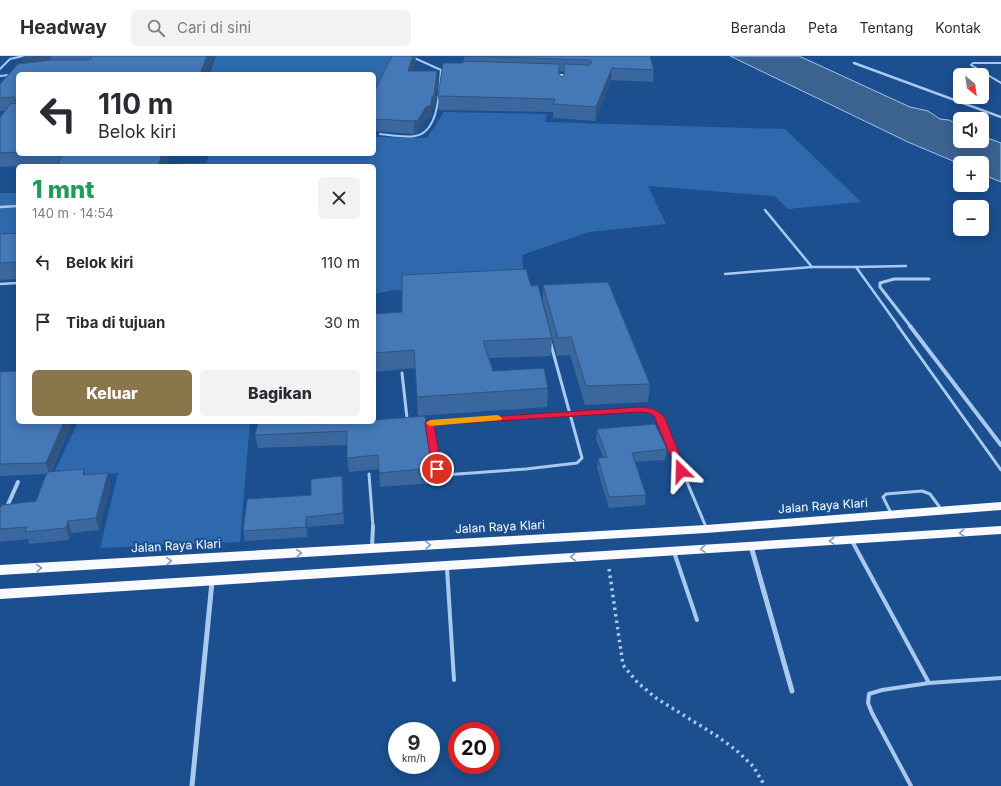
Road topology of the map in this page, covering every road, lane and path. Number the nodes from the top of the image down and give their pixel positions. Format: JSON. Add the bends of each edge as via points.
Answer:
{"nodes":[{"id":1,"x":23,"y":56,"type":"edge"},
{"id":2,"x":410,"y":56,"type":"edge"},
{"id":3,"x":854,"y":63,"type":"dead end"},
{"id":4,"x":1001,"y":63,"type":"edge"},
{"id":5,"x":0,"y":69,"type":"edge"},
{"id":6,"x":441,"y":70,"type":"junction"},
{"id":7,"x":448,"y":70,"type":"edge"},
{"id":8,"x":16,"y":74,"type":"edge"},
{"id":9,"x":554,"y":74,"type":"edge"},
{"id":10,"x":562,"y":75,"type":"junction"},
{"id":11,"x":568,"y":75,"type":"edge"},
{"id":12,"x":0,"y":76,"type":"edge"},
{"id":13,"x":561,"y":81,"type":"edge"},
{"id":14,"x":1001,"y":83,"type":"edge"},
{"id":15,"x":1001,"y":118,"type":"edge"},
{"id":16,"x":380,"y":134,"type":"edge"},
{"id":17,"x":16,"y":206,"type":"edge"},
{"id":18,"x":0,"y":207,"type":"edge"},
{"id":19,"x":765,"y":210,"type":"dead end"},
{"id":20,"x":906,"y":266,"type":"dead end"},
{"id":21,"x":812,"y":267,"type":"junction"},
{"id":22,"x":856,"y":267,"type":"junction"},
{"id":23,"x":725,"y":274,"type":"dead end"},
{"id":24,"x":929,"y":279,"type":"dead end"},
{"id":25,"x":16,"y":283,"type":"edge"},
{"id":26,"x":0,"y":284,"type":"edge"},
{"id":27,"x":550,"y":340,"type":"edge"},
{"id":28,"x":402,"y":373,"type":"dead end"},
{"id":29,"x":570,"y":413,"type":"junction"},
{"id":30,"x":412,"y":422,"type":"edge"},
{"id":31,"x":416,"y":423,"type":"edge"},
{"id":32,"x":429,"y":423,"type":"junction"},
{"id":33,"x":1001,"y":445,"type":"edge"},
{"id":34,"x":1001,"y":470,"type":"edge"},
{"id":35,"x":369,"y":474,"type":"dead end"},
{"id":36,"x":18,"y":482,"type":"dead end"},
{"id":37,"x":1001,"y":506,"type":"edge"},
{"id":38,"x":943,"y":511,"type":"junction"},
{"id":39,"x":892,"y":515,"type":"junction"},
{"id":40,"x":3,"y":516,"type":"edge"},
{"id":41,"x":706,"y":529,"type":"junction"},
{"id":42,"x":1001,"y":530,"type":"edge"},
{"id":43,"x":852,"y":540,"type":"junction"},
{"id":44,"x":751,"y":545,"type":"junction"},
{"id":45,"x":372,"y":549,"type":"junction"},
{"id":46,"x":674,"y":550,"type":"junction"},
{"id":47,"x":607,"y":555,"type":"junction"},
{"id":48,"x":447,"y":565,"type":"junction"},
{"id":49,"x":0,"y":570,"type":"edge"},
{"id":50,"x":212,"y":582,"type":"junction"},
{"id":51,"x":0,"y":594,"type":"edge"},
{"id":52,"x":697,"y":620,"type":"dead end"},
{"id":53,"x":1001,"y":678,"type":"edge"},
{"id":54,"x":454,"y":680,"type":"dead end"},
{"id":55,"x":929,"y":683,"type":"junction"},
{"id":56,"x":792,"y":691,"type":"dead end"},
{"id":57,"x":192,"y":786,"type":"edge"},
{"id":58,"x":765,"y":786,"type":"edge"},
{"id":59,"x":911,"y":786,"type":"edge"}],
"edges":[{"from":1,"to":5,"type":"lane","via":[[10,59]]},
{"from":2,"to":6,"type":"lane"},
{"from":3,"to":15,"type":"street"},
{"from":4,"to":14,"type":"lane","via":[[971,65]]},
{"from":6,"to":7,"type":"lane"},
{"from":6,"to":16,"type":"lane","via":[[435,118],[424,131],[415,136]]},
{"from":8,"to":12,"type":"lane"},
{"from":9,"to":10,"type":"lane"},
{"from":10,"to":11,"type":"lane"},
{"from":10,"to":13,"type":"lane"},
{"from":17,"to":18,"type":"lane"},
{"from":19,"to":21,"type":"lane"},
{"from":20,"to":22,"type":"lane"},
{"from":21,"to":22,"type":"lane"},
{"from":21,"to":23,"type":"lane"},
{"from":22,"to":34,"type":"lane"},
{"from":24,"to":33,"type":"street","via":[[894,279],[880,283],[880,287]]},
{"from":25,"to":26,"type":"lane"},
{"from":27,"to":29,"type":"lane"},
{"from":28,"to":30,"type":"lane","via":[[407,418]]},
{"from":29,"to":32,"type":"lane"},
{"from":29,"to":32,"type":"lane","via":[[582,458],[577,463],[444,475],[436,467]]},
{"from":29,"to":41,"type":"lane","via":[[640,410],[657,414]]},
{"from":31,"to":32,"type":"lane"},
{"from":35,"to":45,"type":"lane"},
{"from":36,"to":40,"type":"street"},
{"from":37,"to":38,"type":"highway","name":"Jalan Raya Klari"},
{"from":38,"to":39,"type":"highway","name":"Jalan Raya Klari"},
{"from":38,"to":39,"type":"lane","via":[[930,494],[922,491],[886,494],[883,497]]},
{"from":39,"to":41,"type":"highway","name":"Jalan Raya Klari"},
{"from":45,"to":41,"type":"highway","name":"Jalan Raya Klari","one_way":true},
{"from":42,"to":43,"type":"highway","one_way":true},
{"from":43,"to":44,"type":"highway","one_way":true},
{"from":43,"to":55,"type":"lane"},
{"from":44,"to":46,"type":"highway","one_way":true},
{"from":44,"to":56,"type":"street"},
{"from":49,"to":45,"type":"highway","name":"Jalan Raya Klari","one_way":true},
{"from":46,"to":47,"type":"highway"},
{"from":46,"to":52,"type":"lane"},
{"from":47,"to":48,"type":"highway","one_way":true},
{"from":47,"to":58,"type":"path","via":[[623,665],[631,678],[664,704],[718,737],[746,758],[760,775]]},
{"from":48,"to":50,"type":"highway"},
{"from":48,"to":54,"type":"lane"},
{"from":50,"to":51,"type":"highway"},
{"from":50,"to":57,"type":"street"},
{"from":53,"to":55,"type":"lane"},
{"from":55,"to":59,"type":"lane","via":[[869,694],[868,703],[872,714]]}]}
